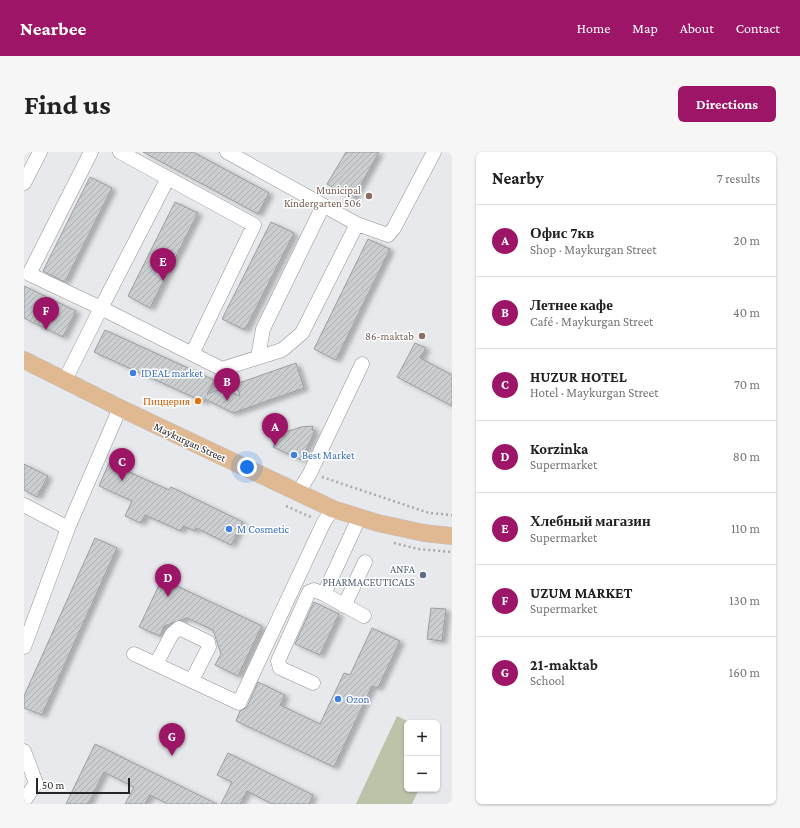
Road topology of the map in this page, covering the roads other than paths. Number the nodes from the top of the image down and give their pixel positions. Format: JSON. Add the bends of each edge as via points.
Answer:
{"nodes":[{"id":1,"x":40,"y":152,"type":"edge"},
{"id":2,"x":91,"y":152,"type":"edge"},
{"id":3,"x":120,"y":152,"type":"edge"},
{"id":4,"x":227,"y":152,"type":"edge"},
{"id":5,"x":434,"y":152,"type":"edge"},
{"id":6,"x":168,"y":178,"type":"junction"},
{"id":7,"x":24,"y":183,"type":"edge"},
{"id":8,"x":323,"y":206,"type":"junction"},
{"id":9,"x":357,"y":224,"type":"junction"},
{"id":10,"x":101,"y":308,"type":"junction"},
{"id":11,"x":192,"y":354,"type":"junction"},
{"id":12,"x":258,"y":357,"type":"junction"},
{"id":13,"x":24,"y":360,"type":"edge"},
{"id":14,"x":362,"y":364,"type":"dead end"},
{"id":15,"x":65,"y":380,"type":"junction"},
{"id":16,"x":120,"y":408,"type":"junction"},
{"id":17,"x":298,"y":493,"type":"junction"},
{"id":18,"x":24,"y":505,"type":"edge"},
{"id":19,"x":333,"y":509,"type":"junction"},
{"id":20,"x":359,"y":518,"type":"junction"},
{"id":21,"x":68,"y":528,"type":"junction"},
{"id":22,"x":452,"y":536,"type":"edge"},
{"id":23,"x":365,"y":562,"type":"dead end"},
{"id":24,"x":324,"y":594,"type":"junction"},
{"id":25,"x":344,"y":606,"type":"junction"},
{"id":26,"x":364,"y":616,"type":"dead end"},
{"id":27,"x":24,"y":647,"type":"edge"},
{"id":28,"x":134,"y":654,"type":"dead end"},
{"id":29,"x":156,"y":664,"type":"junction"},
{"id":30,"x":192,"y":680,"type":"junction"},
{"id":31,"x":314,"y":683,"type":"dead end"},
{"id":32,"x":24,"y":751,"type":"edge"},
{"id":33,"x":24,"y":801,"type":"edge"}],
"edges":[{"from":1,"to":7,"type":"lane"},
{"from":2,"to":10,"type":"lane","via":[[29,274]]},
{"from":3,"to":6,"type":"lane"},
{"from":4,"to":8,"type":"lane"},
{"from":5,"to":9,"type":"lane","via":[[394,228],[388,234]]},
{"from":6,"to":10,"type":"lane"},
{"from":6,"to":11,"type":"lane","via":[[254,225]]},
{"from":8,"to":9,"type":"lane"},
{"from":8,"to":12,"type":"lane","via":[[263,329]]},
{"from":9,"to":12,"type":"lane","via":[[302,333],[282,350]]},
{"from":10,"to":11,"type":"lane"},
{"from":10,"to":15,"type":"lane"},
{"from":11,"to":12,"type":"lane","via":[[222,369]]},
{"from":13,"to":15,"type":"main road","name":"Maykurgan Street"},
{"from":14,"to":17,"type":"lane"},
{"from":15,"to":16,"type":"main road","name":"Maykurgan Street"},
{"from":16,"to":17,"type":"main road","name":"Maykurgan Street"},
{"from":16,"to":21,"type":"lane"},
{"from":17,"to":19,"type":"main road","name":"Maykurgan Street"},
{"from":18,"to":21,"type":"lane"},
{"from":19,"to":20,"type":"main road","name":"Maykurgan Street"},
{"from":19,"to":30,"type":"lane","via":[[324,522],[239,703]]},
{"from":20,"to":22,"type":"main road","name":"Maykurgan Street","via":[[401,529]]},
{"from":20,"to":24,"type":"lane"},
{"from":21,"to":27,"type":"lane"},
{"from":23,"to":25,"type":"lane"},
{"from":24,"to":25,"type":"lane"},
{"from":24,"to":31,"type":"lane","via":[[314,590],[309,592],[278,661],[280,668]]},
{"from":25,"to":26,"type":"lane"},
{"from":28,"to":29,"type":"lane"},
{"from":29,"to":30,"type":"lane"},
{"from":29,"to":30,"type":"lane","via":[[172,634],[179,628],[189,631],[208,642],[209,647]]},
{"from":32,"to":33,"type":"lane","via":[[36,783]]}]}
